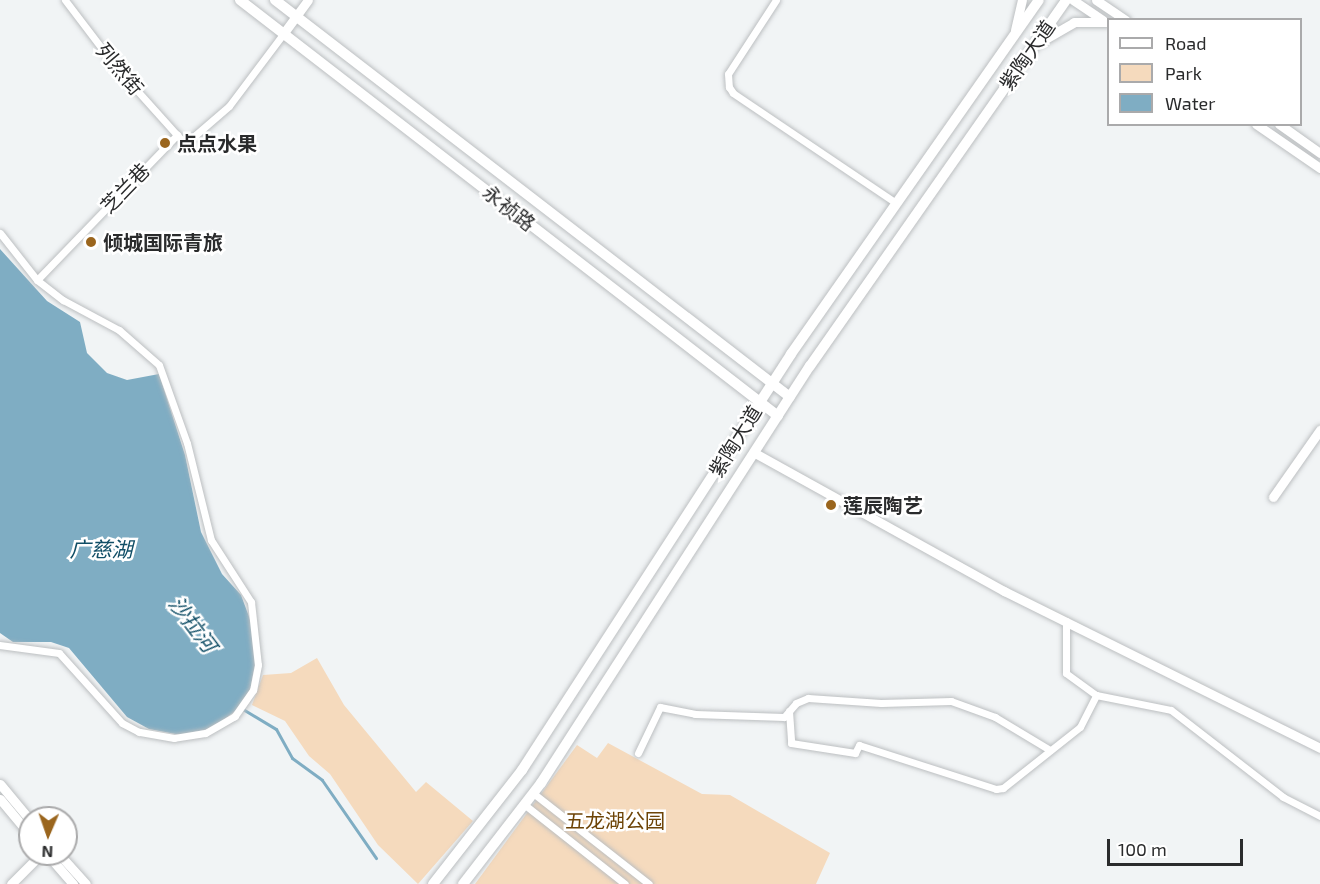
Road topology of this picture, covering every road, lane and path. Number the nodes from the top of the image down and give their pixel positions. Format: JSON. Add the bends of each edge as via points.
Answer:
{"nodes":[{"id":1,"x":65,"y":0,"type":"edge"},
{"id":2,"x":240,"y":0,"type":"edge"},
{"id":3,"x":276,"y":0,"type":"edge"},
{"id":4,"x":308,"y":0,"type":"edge"},
{"id":5,"x":776,"y":0,"type":"edge"},
{"id":6,"x":1022,"y":0,"type":"edge"},
{"id":7,"x":1039,"y":0,"type":"edge"},
{"id":8,"x":1066,"y":0,"type":"edge"},
{"id":9,"x":1073,"y":0,"type":"edge"},
{"id":10,"x":1096,"y":0,"type":"edge"},
{"id":11,"x":1107,"y":0,"type":"edge"},
{"id":12,"x":296,"y":16,"type":"junction"},
{"id":13,"x":1122,"y":17,"type":"edge"},
{"id":14,"x":1107,"y":22,"type":"edge"},
{"id":15,"x":283,"y":34,"type":"junction"},
{"id":16,"x":1013,"y":38,"type":"junction"},
{"id":17,"x":1029,"y":52,"type":"junction"},
{"id":18,"x":1259,"y":126,"type":"edge"},
{"id":19,"x":1282,"y":126,"type":"edge"},
{"id":20,"x":177,"y":135,"type":"junction"},
{"id":21,"x":1320,"y":153,"type":"edge"},
{"id":22,"x":1320,"y":168,"type":"edge"},
{"id":23,"x":896,"y":203,"type":"junction"},
{"id":24,"x":0,"y":233,"type":"edge"},
{"id":25,"x":37,"y":280,"type":"junction"},
{"id":26,"x":772,"y":383,"type":"junction"},
{"id":27,"x":790,"y":397,"type":"junction"},
{"id":28,"x":760,"y":402,"type":"junction"},
{"id":29,"x":778,"y":416,"type":"junction"},
{"id":30,"x":1320,"y":430,"type":"edge"},
{"id":31,"x":755,"y":453,"type":"junction"},
{"id":32,"x":1273,"y":497,"type":"dead end"},
{"id":33,"x":1066,"y":621,"type":"junction"},
{"id":34,"x":0,"y":645,"type":"edge"},
{"id":35,"x":1096,"y":695,"type":"junction"},
{"id":36,"x":789,"y":711,"type":"junction"},
{"id":37,"x":1320,"y":748,"type":"edge"},
{"id":38,"x":1050,"y":750,"type":"junction"},
{"id":39,"x":638,"y":753,"type":"dead end"},
{"id":40,"x":0,"y":784,"type":"edge"},
{"id":41,"x":533,"y":793,"type":"junction"},
{"id":42,"x":0,"y":799,"type":"edge"},
{"id":43,"x":525,"y":805,"type":"junction"},
{"id":44,"x":18,"y":806,"type":"edge"},
{"id":45,"x":1320,"y":816,"type":"edge"},
{"id":46,"x":18,"y":821,"type":"edge"},
{"id":47,"x":29,"y":866,"type":"edge"},
{"id":48,"x":57,"y":866,"type":"edge"},
{"id":49,"x":70,"y":866,"type":"edge"},
{"id":50,"x":11,"y":884,"type":"edge"},
{"id":51,"x":73,"y":884,"type":"edge"},
{"id":52,"x":86,"y":884,"type":"edge"},
{"id":53,"x":434,"y":884,"type":"edge"},
{"id":54,"x":463,"y":884,"type":"edge"},
{"id":55,"x":625,"y":884,"type":"edge"},
{"id":56,"x":649,"y":884,"type":"edge"}],
"edges":[{"from":1,"to":20,"type":"street","name":"列然街","via":[[116,67]]},
{"from":2,"to":15,"type":"main road","name":"永祯路"},
{"from":3,"to":12,"type":"main road","name":"永祯路"},
{"from":4,"to":12,"type":"street"},
{"from":5,"to":23,"type":"street","via":[[728,74],[729,87]]},
{"from":6,"to":16,"type":"street"},
{"from":7,"to":16,"type":"main road","name":"紫陶大道"},
{"from":8,"to":17,"type":"main road","name":"紫陶大道"},
{"from":9,"to":14,"type":"street"},
{"from":10,"to":13,"type":"street"},
{"from":11,"to":13,"type":"street"},
{"from":12,"to":15,"type":"street"},
{"from":12,"to":26,"type":"main road","name":"永祯路"},
{"from":14,"to":17,"type":"street","via":[[1082,21],[1061,27]]},
{"from":15,"to":20,"type":"street","via":[[229,106],[185,144]]},
{"from":15,"to":28,"type":"main road","name":"永祯路"},
{"from":16,"to":23,"type":"main road","name":"紫陶大道"},
{"from":17,"to":27,"type":"main road","name":"紫陶大道"},
{"from":18,"to":22,"type":"street"},
{"from":19,"to":21,"type":"street"},
{"from":20,"to":25,"type":"street","name":"芝兰巷"},
{"from":23,"to":26,"type":"main road","name":"紫陶大道"},
{"from":24,"to":25,"type":"street"},
{"from":25,"to":34,"type":"street","via":[[63,300],[124,334],[159,365],[187,443],[211,540],[244,588],[255,621],[258,672],[245,705],[229,721],[185,738],[139,732],[117,718],[59,653]]},
{"from":26,"to":27,"type":"main road","name":"永祯路"},
{"from":26,"to":28,"type":"main road","name":"紫陶大道"},
{"from":27,"to":29,"type":"main road","name":"紫陶大道"},
{"from":28,"to":29,"type":"main road","name":"永祯路"},
{"from":28,"to":53,"type":"main road","name":"紫陶大道","via":[[540,744]]},
{"from":29,"to":31,"type":"main road","name":"紫陶大道"},
{"from":30,"to":32,"type":"street"},
{"from":31,"to":33,"type":"street","via":[[1004,591]]},
{"from":31,"to":41,"type":"main road","name":"紫陶大道"},
{"from":33,"to":35,"type":"street","via":[[1066,673]]},
{"from":33,"to":37,"type":"street"},
{"from":35,"to":38,"type":"street","via":[[1083,724]]},
{"from":35,"to":45,"type":"street","via":[[1171,710],[1283,797]]},
{"from":36,"to":38,"type":"street","via":[[808,698],[881,703],[951,701],[995,717]]},
{"from":36,"to":38,"type":"street","via":[[791,743],[855,753],[859,745],[996,789],[1018,779]]},
{"from":36,"to":39,"type":"street","via":[[784,717],[695,714],[660,707]]},
{"from":40,"to":44,"type":"street"},
{"from":41,"to":43,"type":"main road","name":"紫陶大道"},
{"from":41,"to":56,"type":"street"},
{"from":42,"to":46,"type":"street"},
{"from":43,"to":54,"type":"main road","name":"紫陶大道"},
{"from":43,"to":55,"type":"street"},
{"from":47,"to":50,"type":"street"},
{"from":48,"to":51,"type":"street"},
{"from":49,"to":52,"type":"street"}]}
